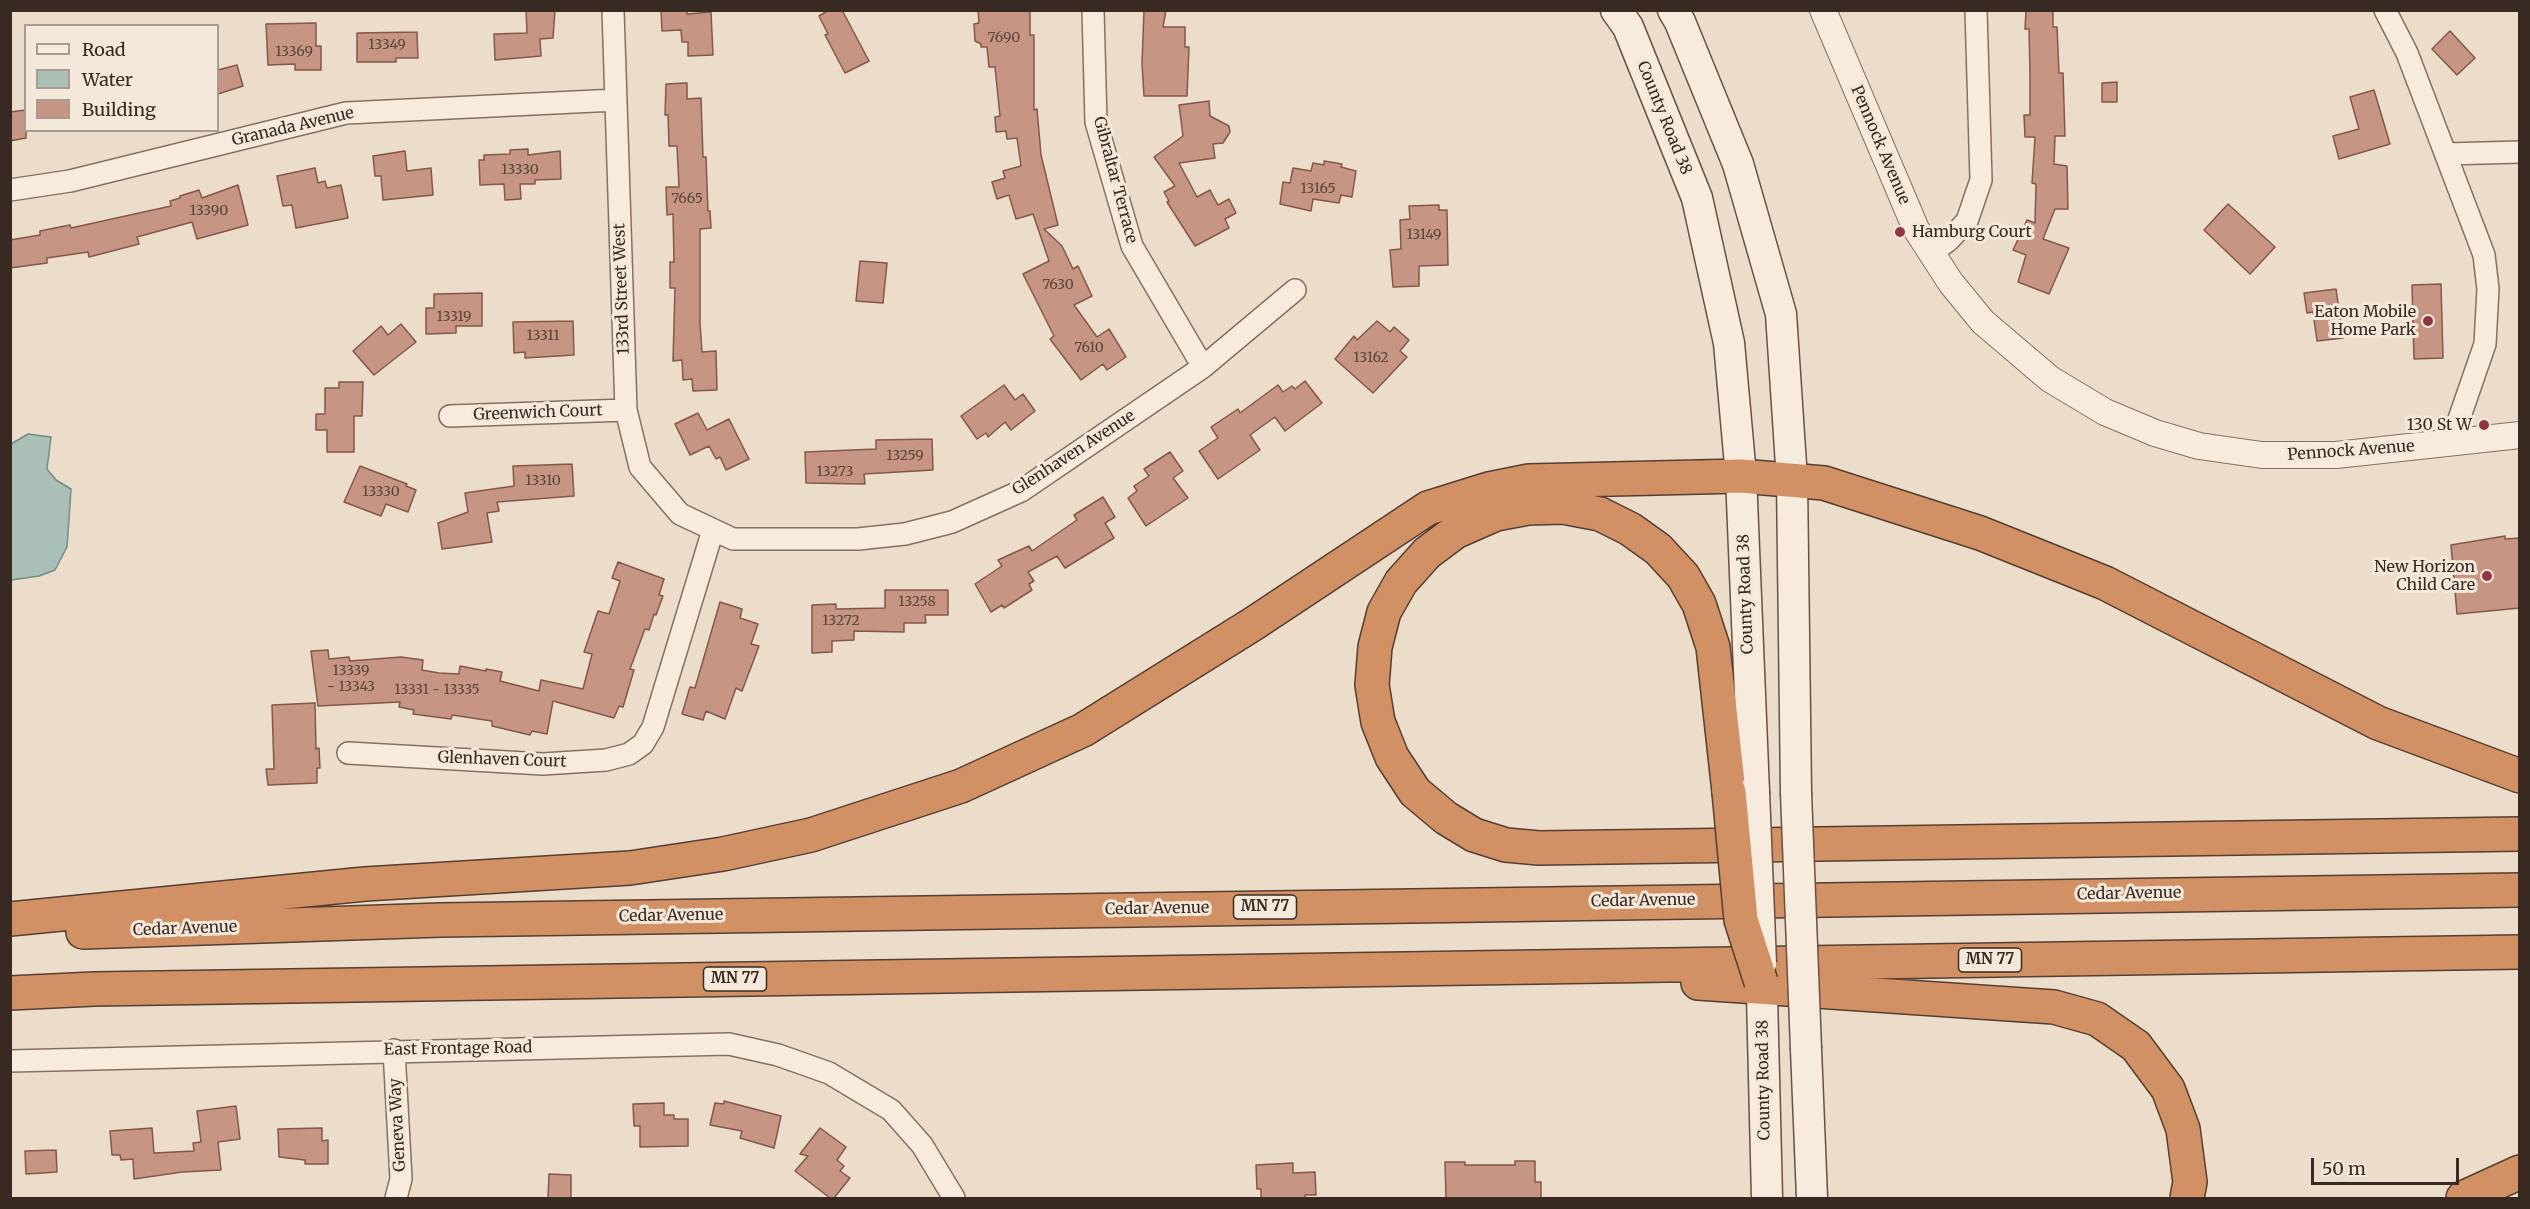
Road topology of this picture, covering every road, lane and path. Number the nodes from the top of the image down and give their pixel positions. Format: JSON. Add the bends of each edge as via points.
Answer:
{"nodes":[{"id":1,"x":613,"y":10,"type":"edge"},
{"id":2,"x":1093,"y":10,"type":"edge"},
{"id":3,"x":1616,"y":10,"type":"edge"},
{"id":4,"x":1672,"y":10,"type":"edge"},
{"id":5,"x":1823,"y":10,"type":"edge"},
{"id":6,"x":1976,"y":10,"type":"edge"},
{"id":7,"x":2385,"y":10,"type":"edge"},
{"id":8,"x":616,"y":100,"type":"junction"},
{"id":9,"x":2520,"y":152,"type":"edge"},
{"id":10,"x":2446,"y":154,"type":"junction"},
{"id":11,"x":10,"y":190,"type":"edge"},
{"id":12,"x":1932,"y":253,"type":"junction"},
{"id":13,"x":1295,"y":290,"type":"dead end"},
{"id":14,"x":1203,"y":368,"type":"junction"},
{"id":15,"x":626,"y":410,"type":"junction"},
{"id":16,"x":450,"y":416,"type":"dead end"},
{"id":17,"x":2520,"y":435,"type":"edge"},
{"id":18,"x":2461,"y":442,"type":"junction"},
{"id":19,"x":1741,"y":476,"type":"junction"},
{"id":20,"x":1792,"y":480,"type":"junction"},
{"id":21,"x":713,"y":530,"type":"junction"},
{"id":22,"x":348,"y":753,"type":"dead end"},
{"id":23,"x":2520,"y":776,"type":"edge"},
{"id":24,"x":1741,"y":792,"type":"junction"},
{"id":25,"x":2520,"y":834,"type":"edge"},
{"id":26,"x":2520,"y":890,"type":"edge"},
{"id":27,"x":10,"y":919,"type":"edge"},
{"id":28,"x":10,"y":935,"type":"edge"},
{"id":29,"x":2520,"y":952,"type":"edge"},
{"id":30,"x":1460,"y":967,"type":"junction"},
{"id":31,"x":1761,"y":982,"type":"joint"},
{"id":32,"x":10,"y":993,"type":"edge"},
{"id":33,"x":394,"y":1050,"type":"junction"},
{"id":34,"x":10,"y":1061,"type":"edge"},
{"id":35,"x":2520,"y":1172,"type":"edge"},
{"id":36,"x":396,"y":1198,"type":"edge"},
{"id":37,"x":954,"y":1198,"type":"edge"},
{"id":38,"x":1767,"y":1198,"type":"edge"},
{"id":39,"x":1812,"y":1198,"type":"edge"},
{"id":40,"x":2187,"y":1198,"type":"edge"},
{"id":41,"x":2463,"y":1198,"type":"edge"}],
"edges":[{"from":1,"to":8,"type":"street","name":"133rd Street West"},
{"from":2,"to":14,"type":"street","name":"Gibraltar Terrace","via":[[1096,122],[1132,246]]},
{"from":3,"to":19,"type":"main road","name":"County Road 38","via":[[1628,27],[1696,198],[1729,343]]},
{"from":4,"to":20,"type":"main road","via":[[1738,164],[1781,314]]},
{"from":5,"to":12,"type":"street","name":"Pennock Avenue","via":[[1917,229]]},
{"from":6,"to":12,"type":"street","via":[[1981,180],[1967,221]]},
{"from":7,"to":10,"type":"street","via":[[2407,53]]},
{"from":8,"to":11,"type":"street","name":"Granada Avenue","via":[[346,113],[70,181]]},
{"from":8,"to":15,"type":"street","name":"133rd Street West"},
{"from":9,"to":10,"type":"street"},
{"from":10,"to":18,"type":"street","via":[[2484,255],[2488,289],[2485,344],[2459,419]]},
{"from":12,"to":18,"type":"street","name":"Pennock Avenue","via":[[1983,322],[2016,353],[2050,380],[2105,412],[2155,433],[2233,452],[2293,457]]},
{"from":13,"to":14,"type":"street","name":"Glenhaven Avenue"},
{"from":14,"to":21,"type":"street","name":"Glenhaven Avenue","via":[[1021,491],[952,522],[905,534],[814,541],[733,539]]},
{"from":15,"to":16,"type":"street","name":"Greenwich Court"},
{"from":15,"to":21,"type":"street","name":"133rd Street West","via":[[640,467],[680,514]]},
{"from":17,"to":18,"type":"street","name":"Pennock Avenue"},
{"from":19,"to":20,"type":"highway"},
{"from":19,"to":24,"type":"main road","name":"County Road 38"},
{"from":19,"to":27,"type":"highway","via":[[1529,481],[1428,508],[1083,730],[961,786],[811,835],[630,868],[365,884]]},
{"from":20,"to":23,"type":"highway","via":[[1824,483],[1980,533],[2104,583],[2379,723]]},
{"from":20,"to":39,"type":"main road","bridge":true,"via":[[1796,793]]},
{"from":21,"to":22,"type":"street","name":"Glenhaven Court","via":[[653,727],[643,744],[629,754],[606,760],[543,764]]},
{"from":24,"to":25,"type":"highway","via":[[1713,647],[1699,604],[1683,576],[1658,549],[1630,529],[1600,514],[1563,507],[1496,514],[1455,532],[1427,554],[1401,582],[1384,612],[1375,647],[1372,685],[1378,722],[1392,757],[1415,792],[1446,818],[1474,835],[1506,845],[1539,848]]},
{"from":24,"to":31,"type":"highway","bridge":true,"via":[[1741,920]]},
{"from":26,"to":28,"type":"highway","name":"Cedar Avenue","number":"MN 77","via":[[465,919]]},
{"from":29,"to":30,"type":"highway","number":"MN 77"},
{"from":30,"to":32,"type":"highway","number":"MN 77"},
{"from":30,"to":40,"type":"highway","via":[[2054,1007],[2097,1019],[2136,1046],[2168,1089],[2183,1129],[2190,1182]]},
{"from":31,"to":38,"type":"main road","name":"County Road 38"},
{"from":33,"to":34,"type":"street","name":"East Frontage Road"},
{"from":33,"to":36,"type":"street","name":"Geneva Way","via":[[401,1179]]},
{"from":33,"to":37,"type":"street","name":"East Frontage Road","via":[[729,1044],[778,1055],[829,1073],[891,1110],[922,1145]]},
{"from":35,"to":41,"type":"highway"}]}
